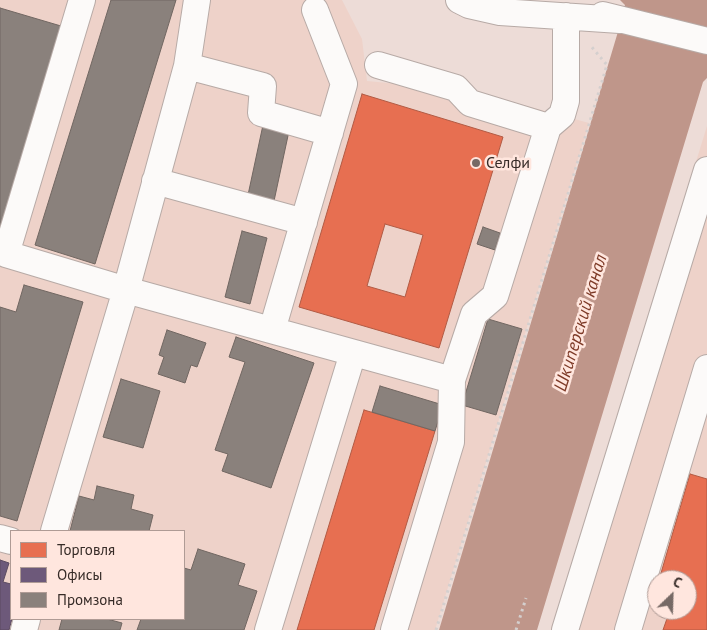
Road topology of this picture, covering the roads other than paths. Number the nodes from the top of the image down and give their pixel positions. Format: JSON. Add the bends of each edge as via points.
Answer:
{"nodes":[{"id":1,"x":82,"y":0,"type":"edge"},
{"id":2,"x":197,"y":0,"type":"edge"},
{"id":3,"x":459,"y":0,"type":"edge"},
{"id":4,"x":561,"y":8,"type":"edge"},
{"id":5,"x":315,"y":10,"type":"dead end"},
{"id":6,"x":707,"y":41,"type":"edge"},
{"id":7,"x":378,"y":65,"type":"dead end"},
{"id":8,"x":186,"y":66,"type":"junction"},
{"id":9,"x":548,"y":127,"type":"junction"},
{"id":10,"x":330,"y":133,"type":"junction"},
{"id":11,"x":707,"y":170,"type":"edge"},
{"id":12,"x":155,"y":181,"type":"junction"},
{"id":13,"x":304,"y":222,"type":"junction"},
{"id":14,"x":126,"y":290,"type":"junction"},
{"id":15,"x":272,"y":330,"type":"junction"},
{"id":16,"x":353,"y":352,"type":"junction"},
{"id":17,"x":707,"y":368,"type":"edge"},
{"id":18,"x":452,"y":380,"type":"junction"},
{"id":19,"x":54,"y":530,"type":"edge"},
{"id":20,"x":268,"y":630,"type":"edge"},
{"id":21,"x":394,"y":630,"type":"edge"},
{"id":22,"x":565,"y":630,"type":"edge"},
{"id":23,"x":628,"y":630,"type":"edge"}],
"edges":[{"from":1,"to":14,"type":"street","via":[[6,254]]},
{"from":2,"to":8,"type":"street"},
{"from":3,"to":4,"type":"street","via":[[500,12]]},
{"from":4,"to":6,"type":"street"},
{"from":4,"to":9,"type":"street","via":[[566,101],[562,115]]},
{"from":5,"to":10,"type":"street","via":[[344,84]]},
{"from":7,"to":9,"type":"street","via":[[456,88],[470,103]]},
{"from":8,"to":10,"type":"street","via":[[262,86],[261,113]]},
{"from":8,"to":12,"type":"street"},
{"from":9,"to":18,"type":"street","via":[[496,296],[474,314]]},
{"from":10,"to":13,"type":"street"},
{"from":11,"to":22,"type":"street"},
{"from":12,"to":13,"type":"street"},
{"from":12,"to":14,"type":"street"},
{"from":13,"to":15,"type":"street"},
{"from":14,"to":15,"type":"street"},
{"from":14,"to":19,"type":"street"},
{"from":15,"to":16,"type":"street"},
{"from":16,"to":18,"type":"street"},
{"from":16,"to":20,"type":"street"},
{"from":17,"to":23,"type":"street"},
{"from":18,"to":21,"type":"street","via":[[451,442]]}]}
